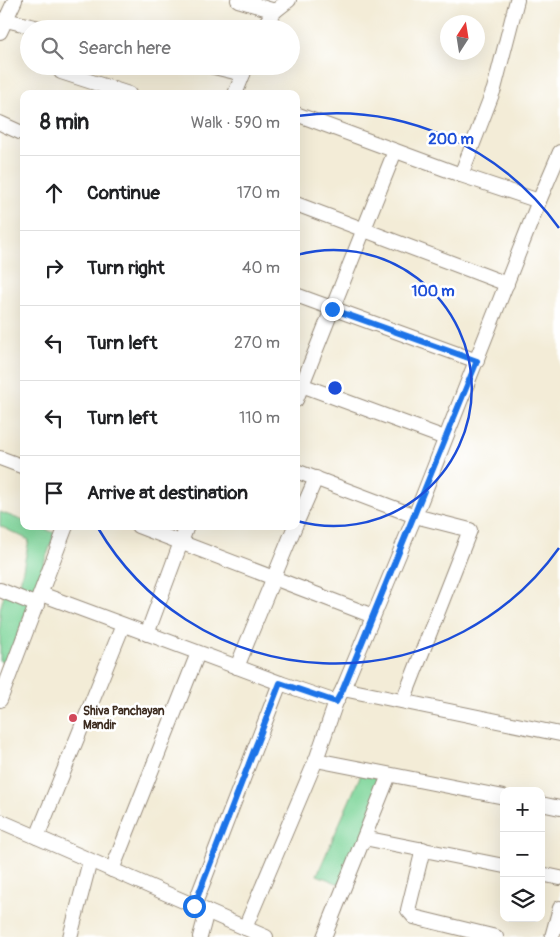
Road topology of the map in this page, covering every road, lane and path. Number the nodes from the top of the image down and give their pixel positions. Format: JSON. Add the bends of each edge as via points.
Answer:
{"nodes":[{"id":1,"x":15,"y":0,"type":"edge"},
{"id":2,"x":238,"y":0,"type":"edge"},
{"id":3,"x":289,"y":0,"type":"edge"},
{"id":4,"x":516,"y":0,"type":"edge"},
{"id":5,"x":275,"y":11,"type":"junction"},
{"id":6,"x":268,"y":20,"type":"edge"},
{"id":7,"x":3,"y":26,"type":"edge"},
{"id":8,"x":20,"y":27,"type":"edge"},
{"id":9,"x":70,"y":75,"type":"edge"},
{"id":10,"x":243,"y":75,"type":"edge"},
{"id":11,"x":117,"y":90,"type":"edge"},
{"id":12,"x":239,"y":90,"type":"edge"},
{"id":13,"x":300,"y":115,"type":"edge"},
{"id":14,"x":0,"y":123,"type":"edge"},
{"id":15,"x":20,"y":132,"type":"edge"},
{"id":16,"x":395,"y":150,"type":"junction"},
{"id":17,"x":560,"y":152,"type":"edge"},
{"id":18,"x":461,"y":175,"type":"junction"},
{"id":19,"x":539,"y":201,"type":"junction"},
{"id":20,"x":300,"y":206,"type":"edge"},
{"id":21,"x":363,"y":230,"type":"junction"},
{"id":22,"x":507,"y":284,"type":"junction"},
{"id":23,"x":300,"y":297,"type":"edge"},
{"id":24,"x":332,"y":309,"type":"junction"},
{"id":25,"x":477,"y":361,"type":"junction"},
{"id":26,"x":300,"y":382,"type":"edge"},
{"id":27,"x":300,"y":384,"type":"edge"},
{"id":28,"x":445,"y":438,"type":"junction"},
{"id":29,"x":0,"y":458,"type":"edge"},
{"id":30,"x":20,"y":466,"type":"edge"},
{"id":31,"x":300,"y":472,"type":"edge"},
{"id":32,"x":316,"y":478,"type":"junction"},
{"id":33,"x":300,"y":516,"type":"edge"},
{"id":34,"x":415,"y":516,"type":"junction"},
{"id":35,"x":65,"y":530,"type":"edge"},
{"id":36,"x":148,"y":530,"type":"edge"},
{"id":37,"x":185,"y":530,"type":"edge"},
{"id":38,"x":294,"y":530,"type":"edge"},
{"id":39,"x":180,"y":542,"type":"junction"},
{"id":40,"x":273,"y":577,"type":"junction"},
{"id":41,"x":0,"y":590,"type":"edge"},
{"id":42,"x":39,"y":599,"type":"junction"},
{"id":43,"x":374,"y":616,"type":"junction"},
{"id":44,"x":123,"y":625,"type":"junction"},
{"id":45,"x":147,"y":634,"type":"junction"},
{"id":46,"x":198,"y":653,"type":"junction"},
{"id":47,"x":237,"y":667,"type":"junction"},
{"id":48,"x":280,"y":683,"type":"junction"},
{"id":49,"x":343,"y":689,"type":"junction"},
{"id":50,"x":0,"y":700,"type":"edge"},
{"id":51,"x":403,"y":701,"type":"junction"},
{"id":52,"x":336,"y":702,"type":"junction"},
{"id":53,"x":560,"y":734,"type":"edge"},
{"id":54,"x":316,"y":760,"type":"junction"},
{"id":55,"x":389,"y":775,"type":"junction"},
{"id":56,"x":500,"y":796,"type":"edge"},
{"id":57,"x":545,"y":805,"type":"edge"},
{"id":58,"x":560,"y":808,"type":"edge"},
{"id":59,"x":0,"y":821,"type":"edge"},
{"id":60,"x":37,"y":837,"type":"junction"},
{"id":61,"x":364,"y":838,"type":"junction"},
{"id":62,"x":423,"y":849,"type":"junction"},
{"id":63,"x":90,"y":861,"type":"junction"},
{"id":64,"x":500,"y":865,"type":"edge"},
{"id":65,"x":112,"y":870,"type":"junction"},
{"id":66,"x":545,"y":875,"type":"edge"},
{"id":67,"x":560,"y":878,"type":"edge"},
{"id":68,"x":194,"y":906,"type":"junction"},
{"id":69,"x":560,"y":908,"type":"edge"},
{"id":70,"x":207,"y":911,"type":"junction"},
{"id":71,"x":244,"y":928,"type":"junction"},
{"id":72,"x":70,"y":937,"type":"edge"},
{"id":73,"x":200,"y":937,"type":"edge"},
{"id":74,"x":266,"y":937,"type":"edge"},
{"id":75,"x":324,"y":937,"type":"edge"},
{"id":76,"x":496,"y":937,"type":"edge"},
{"id":77,"x":552,"y":937,"type":"edge"}],
"edges":[{"from":1,"to":7,"type":"street"},
{"from":2,"to":5,"type":"street"},
{"from":3,"to":5,"type":"street"},
{"from":4,"to":18,"type":"street","via":[[494,89]]},
{"from":5,"to":6,"type":"street"},
{"from":7,"to":8,"type":"street"},
{"from":9,"to":11,"type":"street"},
{"from":10,"to":12,"type":"street"},
{"from":13,"to":16,"type":"street"},
{"from":14,"to":15,"type":"street"},
{"from":16,"to":18,"type":"street"},
{"from":16,"to":21,"type":"street"},
{"from":17,"to":19,"type":"street"},
{"from":18,"to":19,"type":"street"},
{"from":19,"to":22,"type":"street"},
{"from":20,"to":21,"type":"street"},
{"from":21,"to":22,"type":"street"},
{"from":21,"to":24,"type":"street"},
{"from":22,"to":25,"type":"street"},
{"from":23,"to":24,"type":"street"},
{"from":24,"to":25,"type":"street"},
{"from":24,"to":26,"type":"street"},
{"from":25,"to":28,"type":"street"},
{"from":27,"to":28,"type":"street"},
{"from":28,"to":34,"type":"street"},
{"from":29,"to":30,"type":"street"},
{"from":31,"to":32,"type":"street"},
{"from":32,"to":33,"type":"street"},
{"from":32,"to":34,"type":"street"},
{"from":34,"to":43,"type":"street"},
{"from":34,"to":51,"type":"street","via":[[470,530]]},
{"from":35,"to":42,"type":"street"},
{"from":36,"to":39,"type":"street"},
{"from":37,"to":39,"type":"street"},
{"from":38,"to":40,"type":"street"},
{"from":39,"to":40,"type":"street"},
{"from":39,"to":45,"type":"street"},
{"from":40,"to":43,"type":"street"},
{"from":40,"to":47,"type":"street"},
{"from":41,"to":42,"type":"street"},
{"from":42,"to":44,"type":"street"},
{"from":42,"to":50,"type":"street"},
{"from":43,"to":49,"type":"street"},
{"from":44,"to":45,"type":"street"},
{"from":44,"to":60,"type":"street"},
{"from":45,"to":46,"type":"street"},
{"from":46,"to":47,"type":"street"},
{"from":46,"to":65,"type":"street"},
{"from":47,"to":48,"type":"street"},
{"from":48,"to":52,"type":"street"},
{"from":48,"to":68,"type":"street"},
{"from":49,"to":51,"type":"street"},
{"from":49,"to":52,"type":"street"},
{"from":51,"to":53,"type":"street"},
{"from":52,"to":54,"type":"street"},
{"from":54,"to":55,"type":"street"},
{"from":54,"to":71,"type":"street"},
{"from":55,"to":56,"type":"street"},
{"from":55,"to":61,"type":"street"},
{"from":57,"to":58,"type":"street"},
{"from":59,"to":60,"type":"street"},
{"from":60,"to":63,"type":"street"},
{"from":61,"to":62,"type":"street"},
{"from":61,"to":75,"type":"street"},
{"from":62,"to":64,"type":"street"},
{"from":62,"to":76,"type":"street","via":[[408,910],[414,917]]},
{"from":63,"to":65,"type":"street"},
{"from":63,"to":72,"type":"street"},
{"from":65,"to":68,"type":"street"},
{"from":66,"to":67,"type":"street"},
{"from":68,"to":70,"type":"street"},
{"from":69,"to":77,"type":"street"},
{"from":70,"to":71,"type":"street"},
{"from":70,"to":73,"type":"street"},
{"from":71,"to":74,"type":"street"}]}
